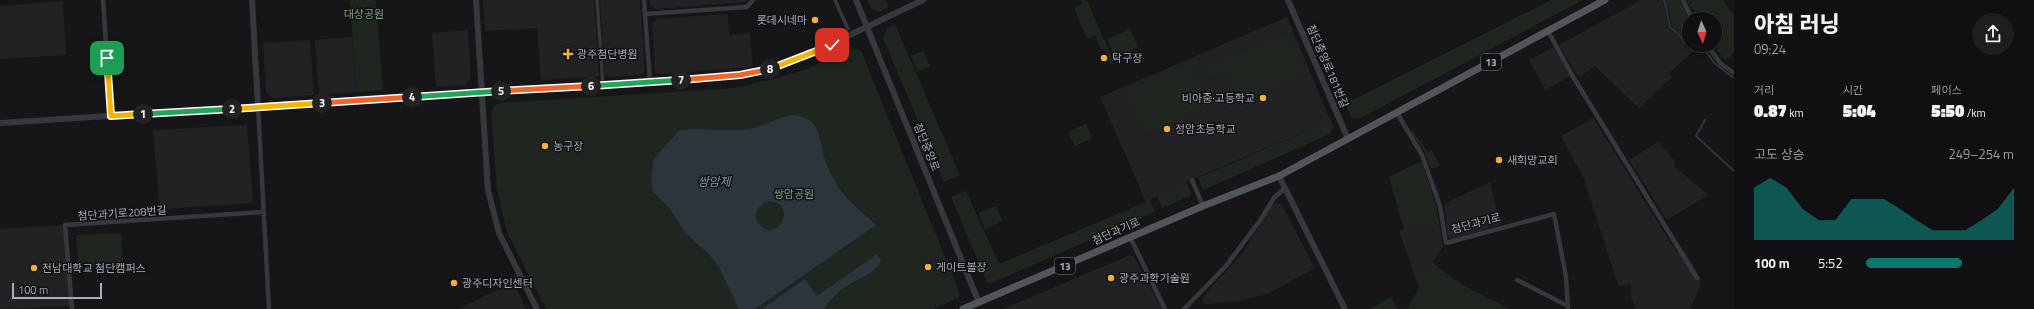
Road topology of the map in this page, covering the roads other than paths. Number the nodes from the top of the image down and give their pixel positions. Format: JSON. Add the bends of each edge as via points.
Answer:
{"nodes":[{"id":1,"x":103,"y":0,"type":"edge"},
{"id":2,"x":252,"y":0,"type":"edge"},
{"id":3,"x":476,"y":0,"type":"edge"},
{"id":4,"x":597,"y":0,"type":"edge"},
{"id":5,"x":644,"y":0,"type":"edge"},
{"id":6,"x":753,"y":0,"type":"edge"},
{"id":7,"x":835,"y":0,"type":"edge"},
{"id":8,"x":856,"y":0,"type":"edge"},
{"id":9,"x":923,"y":0,"type":"edge"},
{"id":10,"x":1288,"y":0,"type":"edge"},
{"id":11,"x":1605,"y":0,"type":"edge"},
{"id":12,"x":1683,"y":0,"type":"edge"},
{"id":13,"x":1689,"y":12,"type":"edge"},
{"id":14,"x":645,"y":14,"type":"junction"},
{"id":15,"x":867,"y":27,"type":"junction"},
{"id":16,"x":848,"y":29,"type":"dead end"},
{"id":17,"x":1548,"y":31,"type":"junction"},
{"id":18,"x":1712,"y":52,"type":"edge"},
{"id":19,"x":1734,"y":73,"type":"edge"},
{"id":20,"x":650,"y":82,"type":"junction"},
{"id":21,"x":603,"y":85,"type":"junction"},
{"id":22,"x":482,"y":92,"type":"junction"},
{"id":23,"x":258,"y":107,"type":"junction"},
{"id":24,"x":1397,"y":114,"type":"junction"},
{"id":25,"x":111,"y":116,"type":"junction"},
{"id":26,"x":0,"y":123,"type":"edge"},
{"id":27,"x":1348,"y":139,"type":"junction"},
{"id":28,"x":1279,"y":176,"type":"junction"},
{"id":29,"x":1192,"y":180,"type":"dead end"},
{"id":30,"x":1285,"y":188,"type":"junction"},
{"id":31,"x":1203,"y":206,"type":"junction"},
{"id":32,"x":263,"y":212,"type":"junction"},
{"id":33,"x":1130,"y":237,"type":"junction"},
{"id":34,"x":1697,"y":278,"type":"dead end"},
{"id":35,"x":1517,"y":280,"type":"dead end"},
{"id":36,"x":979,"y":303,"type":"junction"},
{"id":37,"x":1568,"y":307,"type":"edge"},
{"id":38,"x":72,"y":309,"type":"edge"},
{"id":39,"x":269,"y":309,"type":"edge"},
{"id":40,"x":536,"y":309,"type":"edge"},
{"id":41,"x":963,"y":309,"type":"edge"},
{"id":42,"x":1165,"y":309,"type":"edge"},
{"id":43,"x":1184,"y":309,"type":"edge"},
{"id":44,"x":1345,"y":309,"type":"edge"}],
"edges":[{"from":1,"to":25,"type":"street"},
{"from":2,"to":23,"type":"street"},
{"from":3,"to":22,"type":"street"},
{"from":4,"to":21,"type":"street"},
{"from":5,"to":14,"type":"street"},
{"from":6,"to":14,"type":"street","via":[[747,7]]},
{"from":7,"to":16,"type":"street"},
{"from":8,"to":15,"type":"street","name":"첨단중앙로"},
{"from":9,"to":15,"type":"street"},
{"from":10,"to":27,"type":"street","name":"첨단중앙로181번길"},
{"from":11,"to":17,"type":"main road","name":"첨단과기로","number":"13"},
{"from":12,"to":13,"type":"street"},
{"from":14,"to":20,"type":"street"},
{"from":15,"to":20,"type":"street","via":[[806,56],[771,69],[740,75]]},
{"from":15,"to":36,"type":"street","name":"첨단중앙로"},
{"from":17,"to":24,"type":"main road","name":"첨단과기로","number":"13"},
{"from":17,"to":34,"type":"street","via":[[1572,75]]},
{"from":18,"to":19,"type":"street","via":[[1721,64]]},
{"from":20,"to":21,"type":"street"},
{"from":21,"to":22,"type":"street"},
{"from":22,"to":23,"type":"street"},
{"from":22,"to":40,"type":"street","via":[[488,190],[499,233]]},
{"from":23,"to":25,"type":"street"},
{"from":23,"to":32,"type":"street"},
{"from":24,"to":27,"type":"main road","name":"첨단과기로","number":"13"},
{"from":24,"to":37,"type":"street","name":"첨단과기로","via":[[1422,155],[1440,206],[1446,243],[1554,214],[1566,277]]},
{"from":25,"to":26,"type":"street"},
{"from":27,"to":28,"type":"main road","name":"첨단과기로","number":"13"},
{"from":28,"to":30,"type":"street"},
{"from":28,"to":31,"type":"main road","name":"첨단과기로","number":"13"},
{"from":29,"to":31,"type":"street"},
{"from":30,"to":43,"type":"street","via":[[1274,198],[1226,266]]},
{"from":30,"to":44,"type":"street"},
{"from":31,"to":33,"type":"main road","name":"첨단과기로","number":"13"},
{"from":32,"to":38,"type":"street","name":"첨단과기로208번길","via":[[65,225]]},
{"from":32,"to":39,"type":"street"},
{"from":33,"to":36,"type":"main road","name":"첨단과기로","number":"13"},
{"from":33,"to":42,"type":"street"},
{"from":35,"to":37,"type":"street"},
{"from":36,"to":41,"type":"main road","name":"첨단과기로","number":"13"}]}
